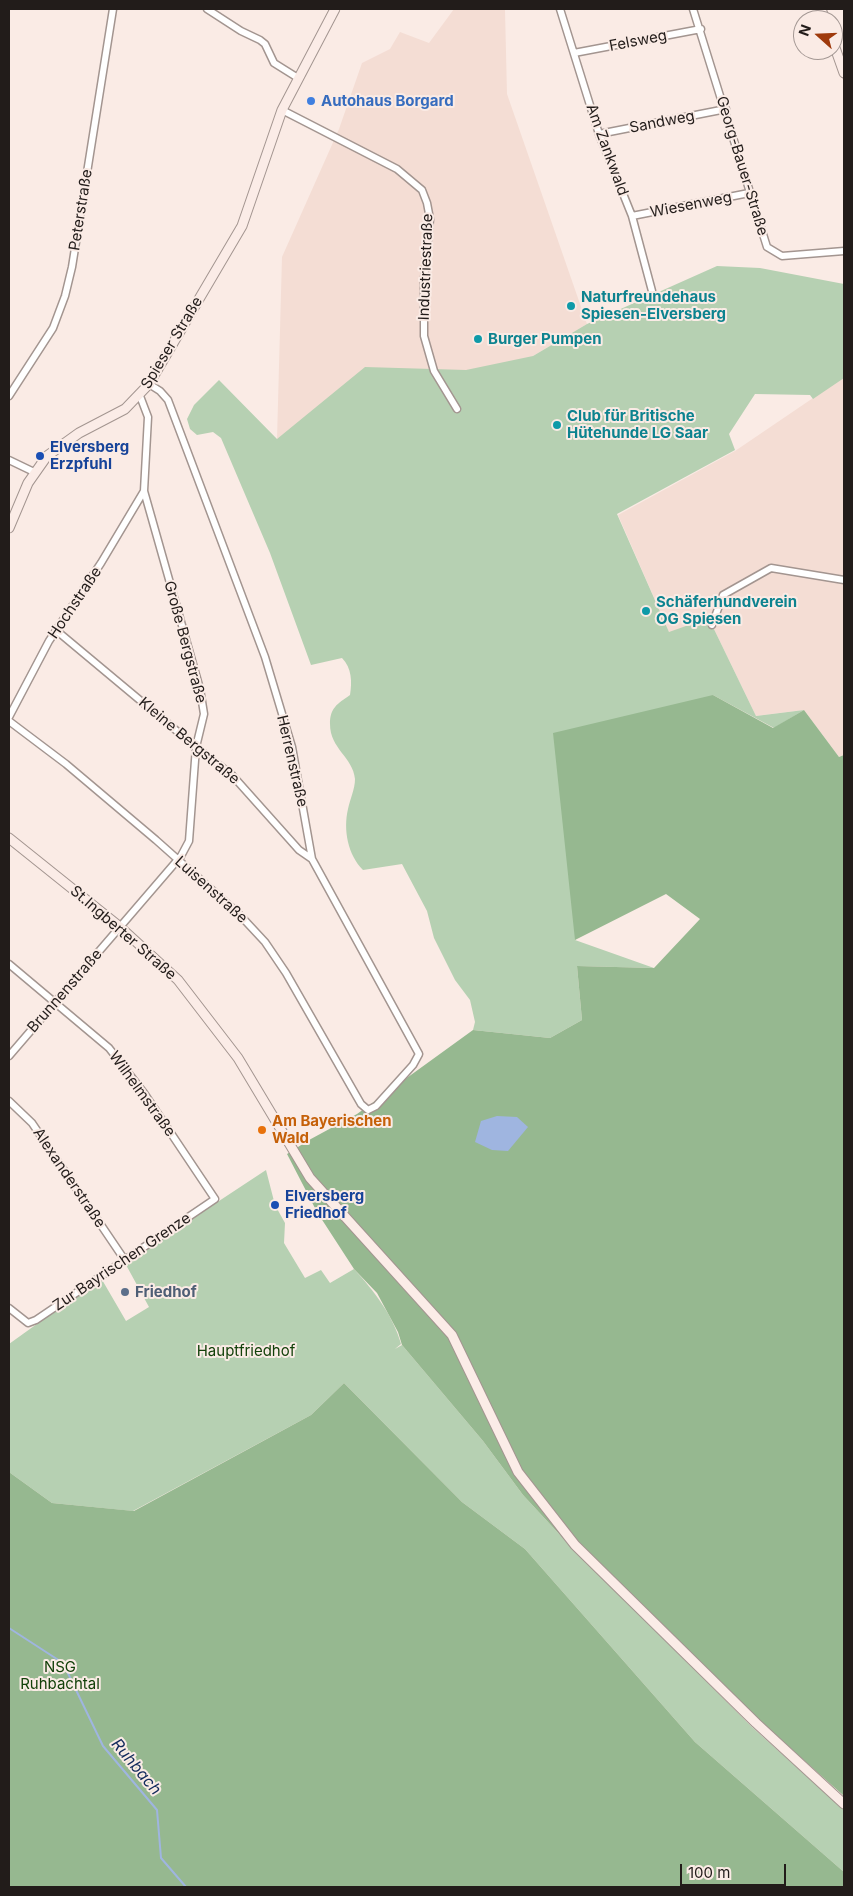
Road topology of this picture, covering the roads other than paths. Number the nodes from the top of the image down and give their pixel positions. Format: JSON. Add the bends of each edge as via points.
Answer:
{"nodes":[{"id":1,"x":113,"y":9,"type":"edge"},
{"id":2,"x":207,"y":9,"type":"edge"},
{"id":3,"x":335,"y":9,"type":"edge"},
{"id":4,"x":560,"y":9,"type":"edge"},
{"id":5,"x":693,"y":9,"type":"edge"},
{"id":6,"x":701,"y":29,"type":"junction"},
{"id":7,"x":574,"y":53,"type":"junction"},
{"id":8,"x":842,"y":62,"type":"edge"},
{"id":9,"x":844,"y":73,"type":"edge"},
{"id":10,"x":298,"y":78,"type":"junction"},
{"id":11,"x":726,"y":109,"type":"junction"},
{"id":12,"x":282,"y":110,"type":"junction"},
{"id":13,"x":599,"y":134,"type":"junction"},
{"id":14,"x":749,"y":193,"type":"junction"},
{"id":15,"x":632,"y":216,"type":"junction"},
{"id":16,"x":844,"y":251,"type":"edge"},
{"id":17,"x":652,"y":291,"type":"dead end"},
{"id":18,"x":149,"y":384,"type":"junction"},
{"id":19,"x":9,"y":396,"type":"edge"},
{"id":20,"x":140,"y":396,"type":"junction"},
{"id":21,"x":458,"y":409,"type":"dead end"},
{"id":22,"x":9,"y":460,"type":"edge"},
{"id":23,"x":34,"y":472,"type":"junction"},
{"id":24,"x":144,"y":491,"type":"junction"},
{"id":25,"x":9,"y":528,"type":"edge"},
{"id":26,"x":844,"y":580,"type":"edge"},
{"id":27,"x":712,"y":625,"type":"dead end"},
{"id":28,"x":57,"y":631,"type":"junction"},
{"id":29,"x":9,"y":719,"type":"edge"},
{"id":30,"x":196,"y":748,"type":"junction"},
{"id":31,"x":9,"y":838,"type":"edge"},
{"id":32,"x":312,"y":859,"type":"junction"},
{"id":33,"x":177,"y":860,"type":"junction"},
{"id":34,"x":120,"y":927,"type":"junction"},
{"id":35,"x":9,"y":964,"type":"edge"},
{"id":36,"x":56,"y":1001,"type":"junction"},
{"id":37,"x":9,"y":1056,"type":"edge"},
{"id":38,"x":9,"y":1101,"type":"edge"},
{"id":39,"x":361,"y":1104,"type":"joint"},
{"id":40,"x":215,"y":1199,"type":"joint"},
{"id":41,"x":124,"y":1258,"type":"junction"},
{"id":42,"x":9,"y":1308,"type":"edge"},
{"id":43,"x":844,"y":1804,"type":"edge"}],
"edges":[{"from":1,"to":19,"type":"street","name":"Peterstraße","via":[[65,296],[53,328]]},
{"from":2,"to":10,"type":"street","via":[[260,40],[274,63]]},
{"from":3,"to":10,"type":"main road","name":"Spieser Straße"},
{"from":4,"to":7,"type":"street","name":"Am Zankwald"},
{"from":5,"to":6,"type":"street","name":"Georg-Bauer-Straße"},
{"from":6,"to":7,"type":"street","name":"Felsweg"},
{"from":6,"to":11,"type":"street","name":"Georg-Bauer-Straße"},
{"from":7,"to":13,"type":"street","name":"Am Zankwald"},
{"from":8,"to":9,"type":"main road"},
{"from":10,"to":12,"type":"main road","name":"Spieser Straße"},
{"from":11,"to":13,"type":"street","name":"Sandweg"},
{"from":11,"to":14,"type":"street","name":"Georg-Bauer-Straße"},
{"from":12,"to":18,"type":"main road","name":"Spieser Straße","via":[[242,226]]},
{"from":12,"to":21,"type":"street","name":"Industriestraße","via":[[397,168],[422,190],[430,220],[424,280],[424,336],[434,370]]},
{"from":13,"to":15,"type":"street","name":"Am Zankwald"},
{"from":14,"to":15,"type":"street","name":"Wiesenweg"},
{"from":14,"to":16,"type":"street","name":"Georg-Bauer-Straße","via":[[767,247],[774,253],[782,256]]},
{"from":15,"to":17,"type":"street","name":"Am Zankwald"},
{"from":18,"to":20,"type":"main road","name":"Spieser Straße"},
{"from":18,"to":32,"type":"street","name":"Herrenstraße","via":[[168,400],[265,657],[292,747]]},
{"from":20,"to":23,"type":"main road","name":"Spieser Straße","via":[[125,409],[63,443]]},
{"from":20,"to":24,"type":"street","name":"Große Bergstraße","via":[[148,417]]},
{"from":22,"to":23,"type":"street"},
{"from":23,"to":25,"type":"main road","name":"Spieser Straße"},
{"from":24,"to":28,"type":"street","name":"Hochstraße"},
{"from":24,"to":30,"type":"street","name":"Große Bergstraße","via":[[200,689],[204,714]]},
{"from":26,"to":27,"type":"street","via":[[771,568],[723,595]]},
{"from":28,"to":29,"type":"street","name":"Hochstraße"},
{"from":28,"to":30,"type":"street","name":"Kleine Bergstraße"},
{"from":29,"to":33,"type":"street","name":"Luisenstraße"},
{"from":30,"to":32,"type":"street","name":"Kleine Bergstraße","via":[[232,775],[298,850]]},
{"from":30,"to":33,"type":"street","name":"Große Bergstraße","via":[[189,841]]},
{"from":31,"to":34,"type":"main road","name":"St.Ingberter Straße"},
{"from":32,"to":39,"type":"street","name":"Herrenstraße","via":[[418,1054],[413,1065],[376,1106],[368,1110]]},
{"from":33,"to":34,"type":"street","name":"Große Bergstraße"},
{"from":33,"to":39,"type":"street","name":"Luisenstraße","via":[[238,913],[265,942]]},
{"from":34,"to":36,"type":"street","name":"Brunnenstraße"},
{"from":34,"to":43,"type":"main road","name":"St.Ingberter Straße","via":[[162,963],[197,1001],[249,1076],[303,1168],[325,1197],[452,1335],[518,1472],[575,1545],[756,1723]]},
{"from":35,"to":36,"type":"street","name":"Wilhelmstraße"},
{"from":36,"to":37,"type":"street","name":"Brunnenstraße"},
{"from":36,"to":40,"type":"street","name":"Wilhelmstraße","via":[[109,1048],[125,1067]]},
{"from":38,"to":41,"type":"street","name":"Alexanderstraße","via":[[32,1124]]},
{"from":40,"to":41,"type":"street","name":"Zur Bayrischen Grenze"},
{"from":41,"to":42,"type":"street","name":"Zur Bayrischen Grenze","via":[[36,1320],[28,1323]]}]}
